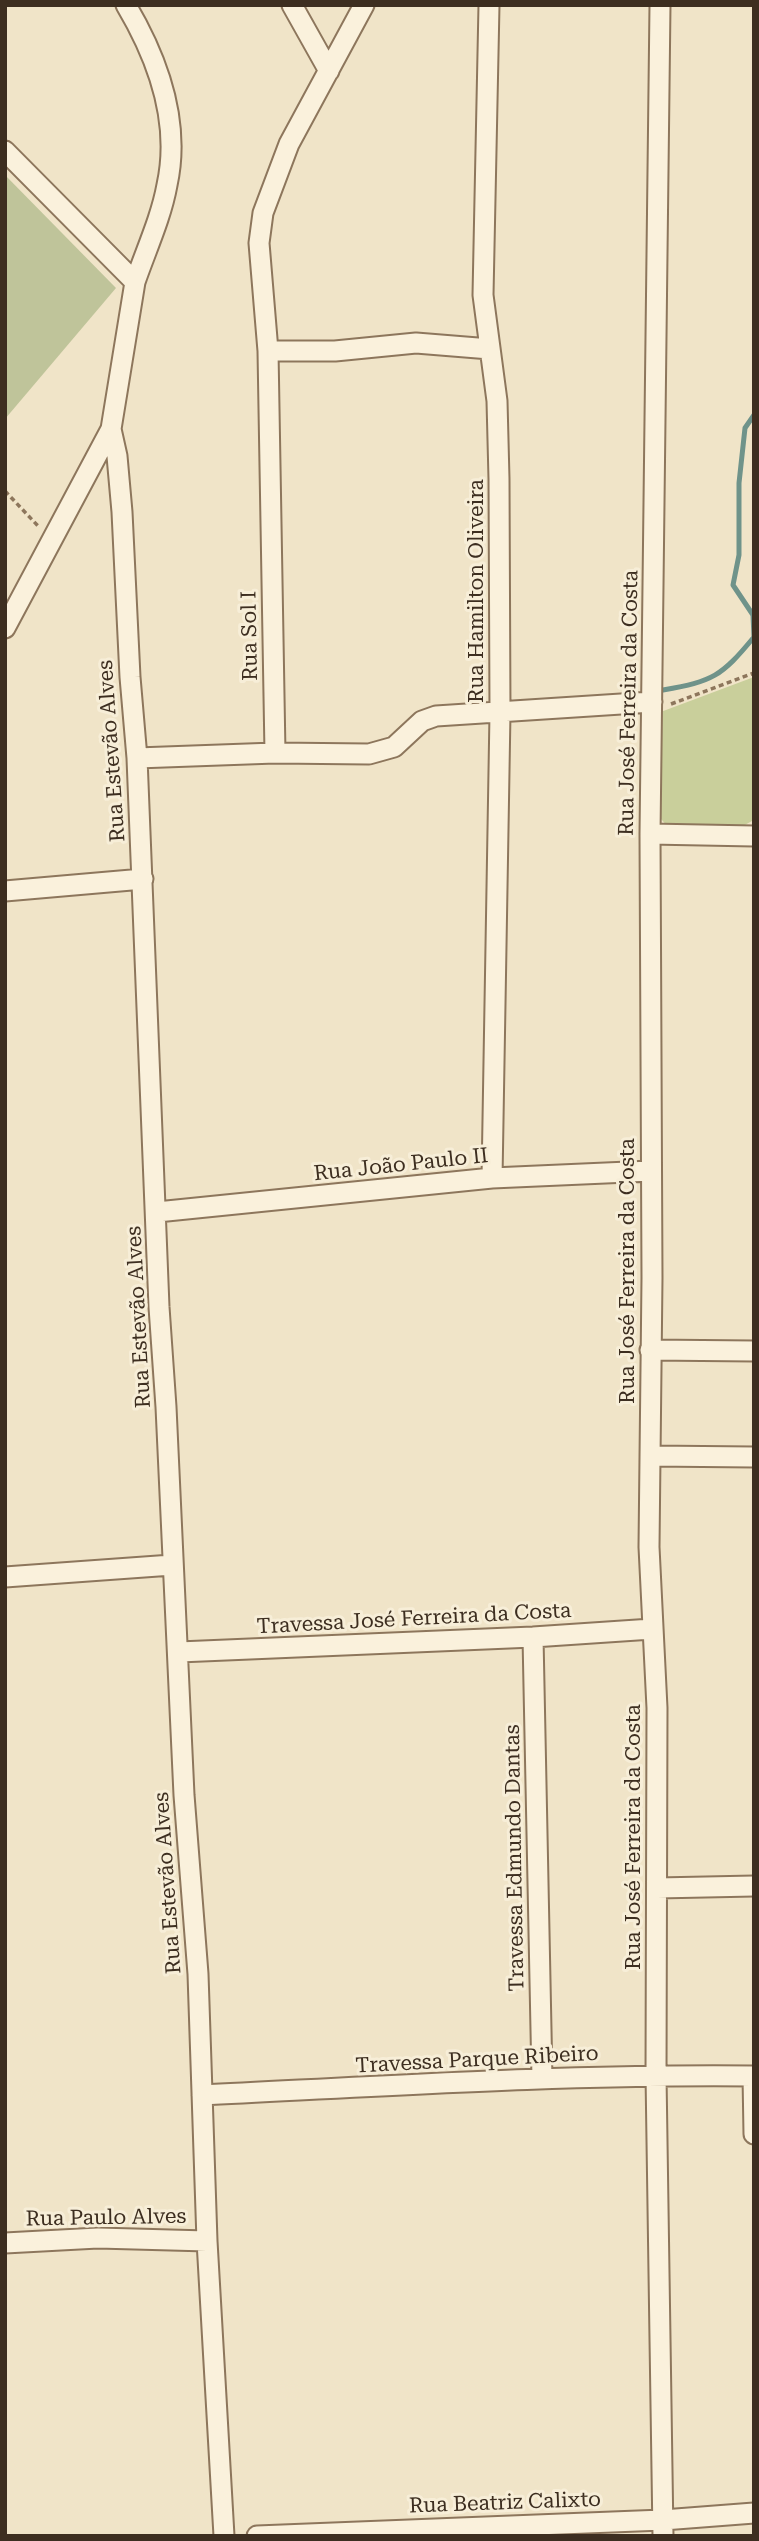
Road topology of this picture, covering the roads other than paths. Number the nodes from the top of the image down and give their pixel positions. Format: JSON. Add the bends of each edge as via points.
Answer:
{"nodes":[{"id":1,"x":126,"y":5,"type":"edge"},
{"id":2,"x":292,"y":5,"type":"edge"},
{"id":3,"x":364,"y":5,"type":"edge"},
{"id":4,"x":489,"y":5,"type":"edge"},
{"id":5,"x":660,"y":5,"type":"edge"},
{"id":6,"x":329,"y":71,"type":"junction"},
{"id":7,"x":5,"y":151,"type":"edge"},
{"id":8,"x":135,"y":282,"type":"junction"},
{"id":9,"x":490,"y":349,"type":"junction"},
{"id":10,"x":268,"y":351,"type":"junction"},
{"id":11,"x":111,"y":429,"type":"junction"},
{"id":12,"x":5,"y":628,"type":"edge"},
{"id":13,"x":653,"y":706,"type":"junction"},
{"id":14,"x":500,"y":713,"type":"junction"},
{"id":15,"x":275,"y":753,"type":"junction"},
{"id":16,"x":137,"y":758,"type":"junction"},
{"id":17,"x":650,"y":834,"type":"junction"},
{"id":18,"x":754,"y":836,"type":"edge"},
{"id":19,"x":143,"y":880,"type":"junction"},
{"id":20,"x":5,"y":891,"type":"edge"},
{"id":21,"x":651,"y":1171,"type":"junction"},
{"id":22,"x":492,"y":1178,"type":"junction"},
{"id":23,"x":157,"y":1212,"type":"junction"},
{"id":24,"x":650,"y":1350,"type":"junction"},
{"id":25,"x":754,"y":1351,"type":"edge"},
{"id":26,"x":651,"y":1456,"type":"junction"},
{"id":27,"x":754,"y":1457,"type":"edge"},
{"id":28,"x":172,"y":1565,"type":"junction"},
{"id":29,"x":5,"y":1577,"type":"edge"},
{"id":30,"x":652,"y":1629,"type":"junction"},
{"id":31,"x":533,"y":1637,"type":"junction"},
{"id":32,"x":179,"y":1652,"type":"junction"},
{"id":33,"x":754,"y":1886,"type":"edge"},
{"id":34,"x":657,"y":1888,"type":"junction"},
{"id":35,"x":656,"y":2075,"type":"junction"},
{"id":36,"x":753,"y":2076,"type":"edge"},
{"id":37,"x":542,"y":2079,"type":"junction"},
{"id":38,"x":202,"y":2095,"type":"junction"},
{"id":39,"x":754,"y":2134,"type":"edge"},
{"id":40,"x":207,"y":2241,"type":"junction"},
{"id":41,"x":5,"y":2242,"type":"edge"},
{"id":42,"x":754,"y":2513,"type":"edge"},
{"id":43,"x":663,"y":2528,"type":"edge"},
{"id":44,"x":224,"y":2536,"type":"edge"},
{"id":45,"x":257,"y":2536,"type":"edge"}],
"edges":[{"from":1,"to":8,"type":"street","name":"Rua Estevão Alves","via":[[158,65],[172,155],[167,185]]},
{"from":2,"to":6,"type":"street"},
{"from":3,"to":6,"type":"street","name":"Rua Sol I"},
{"from":4,"to":9,"type":"street","name":"Rua Hamilton Oliveira","via":[[483,295]]},
{"from":5,"to":13,"type":"street","name":"Rua José Ferreira da Costa"},
{"from":6,"to":10,"type":"street","name":"Rua Sol I","via":[[289,144],[263,213],[259,243]]},
{"from":7,"to":8,"type":"street"},
{"from":8,"to":11,"type":"street","name":"Rua Estevão Alves"},
{"from":9,"to":10,"type":"street","via":[[416,342],[335,351]]},
{"from":9,"to":14,"type":"street","name":"Rua Hamilton Oliveira","via":[[498,401]]},
{"from":10,"to":15,"type":"street","name":"Rua Sol I"},
{"from":11,"to":12,"type":"street"},
{"from":11,"to":16,"type":"street","name":"Rua Estevão Alves","via":[[120,489]]},
{"from":13,"to":14,"type":"street"},
{"from":13,"to":17,"type":"street","name":"Rua José Ferreira da Costa"},
{"from":14,"to":15,"type":"street","via":[[436,716],[422,721],[394,747],[369,754]]},
{"from":14,"to":22,"type":"street","name":"Rua Hamilton Oliveira"},
{"from":15,"to":16,"type":"street"},
{"from":16,"to":19,"type":"street","name":"Rua Estevão Alves"},
{"from":17,"to":18,"type":"street"},
{"from":17,"to":21,"type":"street","name":"Rua José Ferreira da Costa"},
{"from":19,"to":20,"type":"street"},
{"from":19,"to":23,"type":"street","name":"Rua Estevão Alves"},
{"from":21,"to":22,"type":"street","name":"Rua João Paulo II"},
{"from":21,"to":24,"type":"street","name":"Rua José Ferreira da Costa"},
{"from":22,"to":23,"type":"street","name":"Rua João Paulo II"},
{"from":23,"to":28,"type":"street","name":"Rua Estevão Alves"},
{"from":24,"to":25,"type":"street"},
{"from":24,"to":26,"type":"street","name":"Rua José Ferreira da Costa"},
{"from":26,"to":27,"type":"street"},
{"from":26,"to":30,"type":"street","name":"Rua José Ferreira da Costa"},
{"from":28,"to":29,"type":"street"},
{"from":28,"to":32,"type":"street","name":"Rua Estevão Alves"},
{"from":30,"to":31,"type":"street","name":"Travessa José Ferreira da Costa"},
{"from":30,"to":34,"type":"street","name":"Rua José Ferreira da Costa"},
{"from":31,"to":32,"type":"street","name":"Travessa José Ferreira da Costa"},
{"from":31,"to":37,"type":"street","name":"Travessa Edmundo Dantas"},
{"from":32,"to":38,"type":"street","name":"Rua Estevão Alves"},
{"from":33,"to":34,"type":"street"},
{"from":34,"to":35,"type":"street","name":"Rua José Ferreira da Costa"},
{"from":35,"to":36,"type":"street","name":"Travessa Parque Ribeiro"},
{"from":35,"to":37,"type":"street","name":"Travessa Parque Ribeiro"},
{"from":35,"to":43,"type":"street","name":"Rua José Ferreira da Costa"},
{"from":36,"to":39,"type":"street"},
{"from":37,"to":38,"type":"street","name":"Travessa Parque Ribeiro"},
{"from":38,"to":40,"type":"street","name":"Rua Estevão Alves"},
{"from":40,"to":41,"type":"street","name":"Rua Paulo Alves","via":[[99,2238]]},
{"from":40,"to":44,"type":"street","name":"Rua Estevão Alves"},
{"from":42,"to":43,"type":"street","name":"Rua Beatriz Calixto"},
{"from":43,"to":45,"type":"street","name":"Rua Beatriz Calixto"}]}
